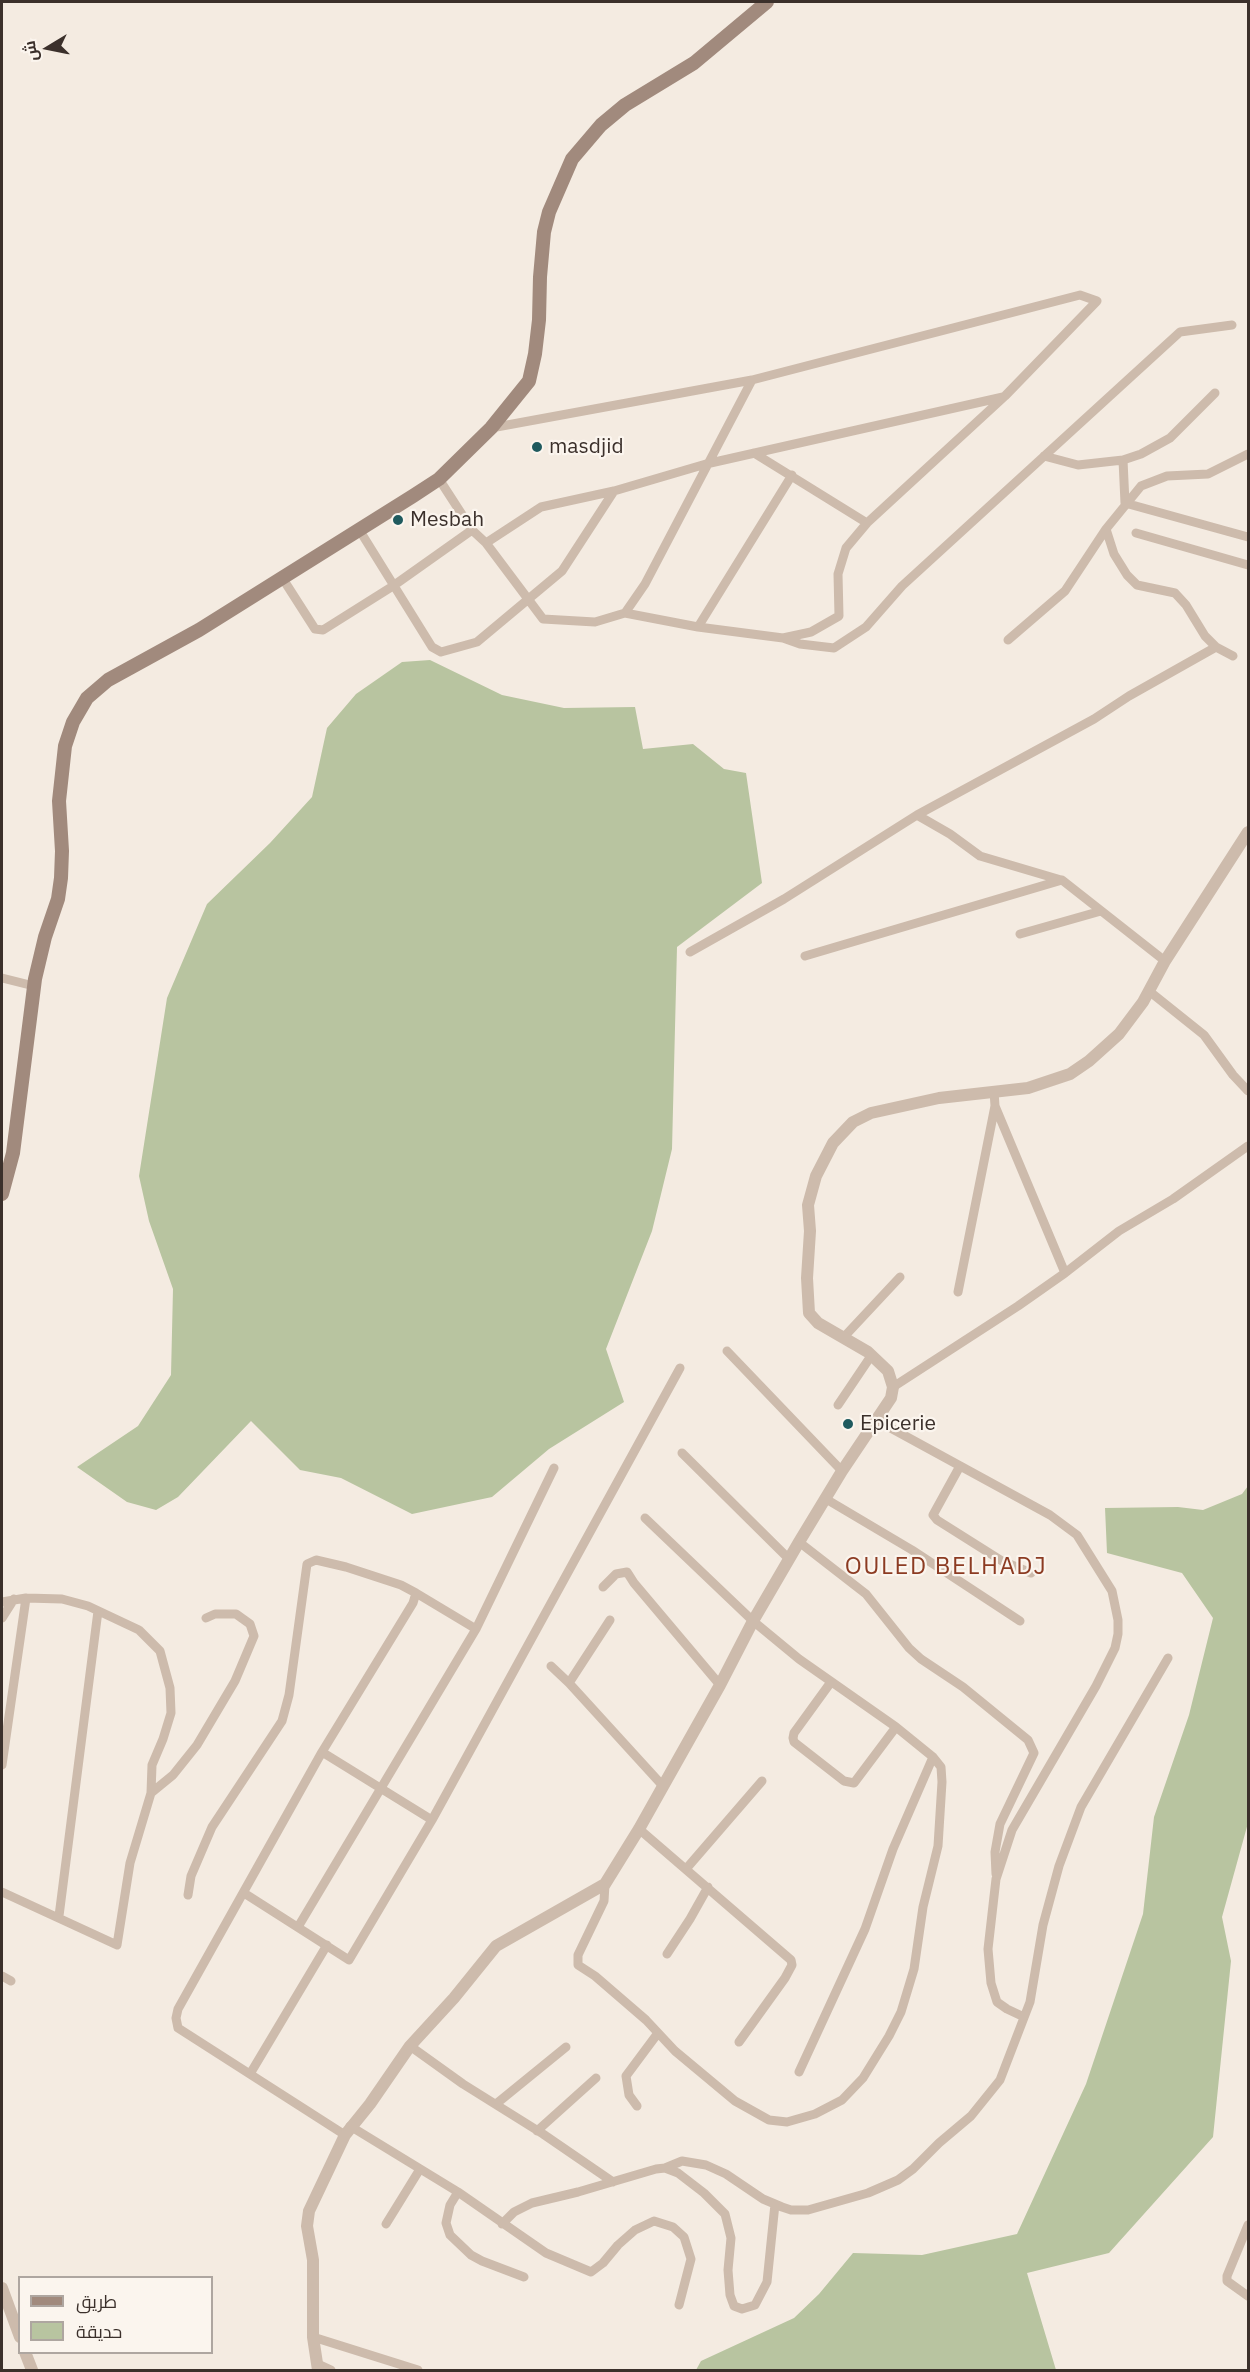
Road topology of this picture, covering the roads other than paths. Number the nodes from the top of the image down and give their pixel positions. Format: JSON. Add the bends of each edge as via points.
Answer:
{"nodes":[{"id":1,"x":767,"y":2,"type":"edge"},
{"id":2,"x":1232,"y":325,"type":"dead end"},
{"id":3,"x":752,"y":380,"type":"junction"},
{"id":4,"x":1215,"y":393,"type":"dead end"},
{"id":5,"x":1005,"y":396,"type":"junction"},
{"id":6,"x":491,"y":428,"type":"junction"},
{"id":7,"x":754,"y":453,"type":"junction"},
{"id":8,"x":1248,"y":454,"type":"edge"},
{"id":9,"x":1044,"y":456,"type":"junction"},
{"id":10,"x":1123,"y":460,"type":"junction"},
{"id":11,"x":706,"y":464,"type":"junction"},
{"id":12,"x":792,"y":475,"type":"junction"},
{"id":13,"x":439,"y":479,"type":"junction"},
{"id":14,"x":614,"y":491,"type":"junction"},
{"id":15,"x":1125,"y":503,"type":"junction"},
{"id":16,"x":867,"y":523,"type":"junction"},
{"id":17,"x":472,"y":530,"type":"junction"},
{"id":18,"x":1106,"y":530,"type":"junction"},
{"id":19,"x":360,"y":531,"type":"junction"},
{"id":20,"x":1136,"y":533,"type":"dead end"},
{"id":21,"x":1248,"y":537,"type":"edge"},
{"id":22,"x":486,"y":543,"type":"junction"},
{"id":23,"x":1248,"y":565,"type":"edge"},
{"id":24,"x":283,"y":579,"type":"junction"},
{"id":25,"x":393,"y":586,"type":"junction"},
{"id":26,"x":529,"y":599,"type":"junction"},
{"id":27,"x":625,"y":614,"type":"junction"},
{"id":28,"x":698,"y":627,"type":"junction"},
{"id":29,"x":783,"y":638,"type":"junction"},
{"id":30,"x":1008,"y":640,"type":"dead end"},
{"id":31,"x":1216,"y":647,"type":"junction"},
{"id":32,"x":1233,"y":656,"type":"dead end"},
{"id":33,"x":917,"y":815,"type":"junction"},
{"id":34,"x":1248,"y":832,"type":"edge"},
{"id":35,"x":1062,"y":880,"type":"junction"},
{"id":36,"x":1101,"y":910,"type":"junction"},
{"id":37,"x":1020,"y":934,"type":"dead end"},
{"id":38,"x":690,"y":952,"type":"dead end"},
{"id":39,"x":805,"y":957,"type":"dead end"},
{"id":40,"x":1165,"y":961,"type":"junction"},
{"id":41,"x":2,"y":978,"type":"edge"},
{"id":42,"x":34,"y":986,"type":"junction"},
{"id":43,"x":1149,"y":991,"type":"junction"},
{"id":44,"x":994,"y":1091,"type":"junction"},
{"id":45,"x":1248,"y":1091,"type":"edge"},
{"id":46,"x":995,"y":1106,"type":"junction"},
{"id":47,"x":1248,"y":1146,"type":"edge"},
{"id":48,"x":2,"y":1194,"type":"edge"},
{"id":49,"x":1065,"y":1273,"type":"junction"},
{"id":50,"x":900,"y":1277,"type":"dead end"},
{"id":51,"x":958,"y":1292,"type":"dead end"},
{"id":52,"x":843,"y":1338,"type":"junction"},
{"id":53,"x":727,"y":1351,"type":"dead end"},
{"id":54,"x":871,"y":1356,"type":"junction"},
{"id":55,"x":680,"y":1368,"type":"dead end"},
{"id":56,"x":893,"y":1387,"type":"junction"},
{"id":57,"x":838,"y":1405,"type":"dead end"},
{"id":58,"x":876,"y":1420,"type":"junction"},
{"id":59,"x":682,"y":1453,"type":"dead end"},
{"id":60,"x":960,"y":1466,"type":"junction"},
{"id":61,"x":554,"y":1468,"type":"dead end"},
{"id":62,"x":842,"y":1472,"type":"junction"},
{"id":63,"x":826,"y":1499,"type":"junction"},
{"id":64,"x":645,"y":1518,"type":"dead end"},
{"id":65,"x":799,"y":1542,"type":"junction"},
{"id":66,"x":789,"y":1559,"type":"junction"},
{"id":67,"x":1031,"y":1574,"type":"dead end"},
{"id":68,"x":603,"y":1587,"type":"dead end"},
{"id":69,"x":416,"y":1593,"type":"junction"},
{"id":70,"x":26,"y":1598,"type":"junction"},
{"id":71,"x":14,"y":1599,"type":"junction"},
{"id":72,"x":2,"y":1602,"type":"edge"},
{"id":73,"x":98,"y":1611,"type":"junction"},
{"id":74,"x":2,"y":1618,"type":"edge"},
{"id":75,"x":206,"y":1618,"type":"dead end"},
{"id":76,"x":610,"y":1620,"type":"dead end"},
{"id":77,"x":753,"y":1621,"type":"junction"},
{"id":78,"x":1020,"y":1621,"type":"dead end"},
{"id":79,"x":476,"y":1629,"type":"junction"},
{"id":80,"x":1168,"y":1658,"type":"dead end"},
{"id":81,"x":551,"y":1666,"type":"dead end"},
{"id":82,"x":831,"y":1682,"type":"junction"},
{"id":83,"x":569,"y":1683,"type":"junction"},
{"id":84,"x":720,"y":1685,"type":"junction"},
{"id":85,"x":896,"y":1727,"type":"junction"},
{"id":86,"x":322,"y":1752,"type":"junction"},
{"id":87,"x":933,"y":1757,"type":"junction"},
{"id":88,"x":2,"y":1765,"type":"edge"},
{"id":89,"x":762,"y":1781,"type":"dead end"},
{"id":90,"x":662,"y":1785,"type":"junction"},
{"id":91,"x":380,"y":1787,"type":"junction"},
{"id":92,"x":151,"y":1793,"type":"junction"},
{"id":93,"x":432,"y":1820,"type":"junction"},
{"id":94,"x":639,"y":1829,"type":"junction"},
{"id":95,"x":686,"y":1869,"type":"junction"},
{"id":96,"x":996,"y":1879,"type":"junction"},
{"id":97,"x":605,"y":1884,"type":"junction"},
{"id":98,"x":708,"y":1887,"type":"junction"},
{"id":99,"x":2,"y":1892,"type":"edge"},
{"id":100,"x":244,"y":1893,"type":"junction"},
{"id":101,"x":189,"y":1895,"type":"dead end"},
{"id":102,"x":59,"y":1916,"type":"junction"},
{"id":103,"x":298,"y":1927,"type":"junction"},
{"id":104,"x":327,"y":1945,"type":"junction"},
{"id":105,"x":667,"y":1954,"type":"dead end"},
{"id":106,"x":2,"y":1976,"type":"edge"},
{"id":107,"x":11,"y":1981,"type":"dead end"},
{"id":108,"x":1024,"y":2017,"type":"junction"},
{"id":109,"x":658,"y":2032,"type":"junction"},
{"id":110,"x":739,"y":2042,"type":"dead end"},
{"id":111,"x":410,"y":2046,"type":"junction"},
{"id":112,"x":566,"y":2047,"type":"dead end"},
{"id":113,"x":799,"y":2072,"type":"dead end"},
{"id":114,"x":250,"y":2074,"type":"junction"},
{"id":115,"x":596,"y":2078,"type":"dead end"},
{"id":116,"x":496,"y":2103,"type":"junction"},
{"id":117,"x":637,"y":2106,"type":"dead end"},
{"id":118,"x":347,"y":2130,"type":"junction"},
{"id":119,"x":537,"y":2131,"type":"junction"},
{"id":120,"x":665,"y":2168,"type":"junction"},
{"id":121,"x":420,"y":2169,"type":"junction"},
{"id":122,"x":613,"y":2182,"type":"junction"},
{"id":123,"x":458,"y":2192,"type":"junction"},
{"id":124,"x":775,"y":2204,"type":"junction"},
{"id":125,"x":386,"y":2224,"type":"dead end"},
{"id":126,"x":502,"y":2224,"type":"junction"},
{"id":127,"x":1248,"y":2225,"type":"edge"},
{"id":128,"x":524,"y":2277,"type":"dead end"},
{"id":129,"x":2,"y":2288,"type":"edge"},
{"id":130,"x":1248,"y":2296,"type":"edge"},
{"id":131,"x":679,"y":2305,"type":"dead end"},
{"id":132,"x":18,"y":2332,"type":"edge"},
{"id":133,"x":313,"y":2337,"type":"junction"},
{"id":134,"x":26,"y":2354,"type":"edge"},
{"id":135,"x":318,"y":2367,"type":"edge"},
{"id":136,"x":32,"y":2370,"type":"edge"},
{"id":137,"x":331,"y":2370,"type":"edge"},
{"id":138,"x":418,"y":2370,"type":"edge"}],
"edges":[{"from":1,"to":6,"type":"main road","via":[[694,63],[625,105],[601,125],[572,159],[544,232],[539,320],[529,381]]},
{"from":2,"to":9,"type":"street","via":[[1180,332]]},
{"from":3,"to":5,"type":"street","via":[[1080,294],[1097,301]]},
{"from":3,"to":6,"type":"street"},
{"from":3,"to":11,"type":"street"},
{"from":4,"to":10,"type":"street","via":[[1170,438]]},
{"from":5,"to":7,"type":"street"},
{"from":5,"to":16,"type":"street"},
{"from":6,"to":13,"type":"main road"},
{"from":7,"to":11,"type":"street"},
{"from":7,"to":12,"type":"street"},
{"from":8,"to":15,"type":"street","via":[[1208,474],[1167,476],[1141,486]]},
{"from":9,"to":10,"type":"street","via":[[1078,465]]},
{"from":9,"to":29,"type":"street","via":[[902,586],[866,627],[834,648]]},
{"from":10,"to":15,"type":"street"},
{"from":11,"to":14,"type":"street"},
{"from":11,"to":27,"type":"street","via":[[645,584]]},
{"from":12,"to":16,"type":"street"},
{"from":12,"to":28,"type":"street"},
{"from":13,"to":17,"type":"street"},
{"from":13,"to":19,"type":"main road"},
{"from":14,"to":22,"type":"street","via":[[541,507]]},
{"from":14,"to":26,"type":"street","via":[[562,571]]},
{"from":15,"to":18,"type":"street"},
{"from":15,"to":21,"type":"street"},
{"from":16,"to":29,"type":"street","via":[[846,548],[838,574],[839,616],[812,632]]},
{"from":17,"to":22,"type":"street"},
{"from":17,"to":25,"type":"street"},
{"from":18,"to":30,"type":"street","via":[[1065,591]]},
{"from":18,"to":31,"type":"street","via":[[1127,575],[1137,585],[1175,593]]},
{"from":19,"to":24,"type":"main road"},
{"from":19,"to":25,"type":"street"},
{"from":20,"to":23,"type":"street"},
{"from":22,"to":26,"type":"street"},
{"from":24,"to":25,"type":"street","via":[[315,629],[323,630]]},
{"from":24,"to":42,"type":"main road","via":[[108,680],[87,698],[65,746],[59,801],[61,878]]},
{"from":25,"to":26,"type":"street","via":[[432,647],[441,652],[477,642]]},
{"from":26,"to":27,"type":"street","via":[[543,619],[595,622]]},
{"from":27,"to":28,"type":"street"},
{"from":28,"to":29,"type":"street"},
{"from":31,"to":32,"type":"street"},
{"from":31,"to":33,"type":"street","via":[[1094,719]]},
{"from":33,"to":35,"type":"street","via":[[980,856]]},
{"from":33,"to":38,"type":"street","via":[[784,899]]},
{"from":34,"to":40,"type":"street"},
{"from":35,"to":36,"type":"street"},
{"from":35,"to":39,"type":"street"},
{"from":36,"to":37,"type":"street"},
{"from":36,"to":40,"type":"street"},
{"from":40,"to":43,"type":"street"},
{"from":41,"to":42,"type":"street"},
{"from":42,"to":48,"type":"main road","via":[[13,1153]]},
{"from":43,"to":44,"type":"street","via":[[1119,1035],[1070,1074],[1028,1088]]},
{"from":43,"to":45,"type":"street","via":[[1204,1035]]},
{"from":44,"to":46,"type":"street"},
{"from":44,"to":52,"type":"street","via":[[871,1113],[853,1122],[833,1143],[816,1176],[808,1205],[808,1298],[809,1313]]},
{"from":46,"to":49,"type":"street"},
{"from":46,"to":51,"type":"street"},
{"from":47,"to":49,"type":"street","via":[[1119,1231]]},
{"from":49,"to":56,"type":"street"},
{"from":50,"to":52,"type":"street"},
{"from":52,"to":54,"type":"street"},
{"from":53,"to":62,"type":"street"},
{"from":54,"to":56,"type":"street","via":[[888,1371]]},
{"from":54,"to":57,"type":"street"},
{"from":55,"to":93,"type":"street"},
{"from":56,"to":58,"type":"street","via":[[891,1398]]},
{"from":58,"to":60,"type":"street"},
{"from":58,"to":62,"type":"street"},
{"from":59,"to":66,"type":"street"},
{"from":60,"to":67,"type":"street","via":[[933,1515],[1002,1561]]},
{"from":60,"to":96,"type":"street","via":[[1050,1515],[1077,1535],[1113,1591],[1118,1620],[1118,1634],[1108,1665],[1012,1830]]},
{"from":61,"to":79,"type":"street"},
{"from":62,"to":63,"type":"street"},
{"from":63,"to":65,"type":"street"},
{"from":63,"to":78,"type":"street"},
{"from":64,"to":77,"type":"street"},
{"from":65,"to":66,"type":"street"},
{"from":65,"to":96,"type":"street","via":[[866,1594],[921,1659],[963,1687],[1028,1740],[1034,1753],[999,1824]]},
{"from":66,"to":77,"type":"street"},
{"from":68,"to":84,"type":"street","via":[[616,1574],[627,1572]]},
{"from":69,"to":79,"type":"street"},
{"from":69,"to":86,"type":"street"},
{"from":69,"to":101,"type":"street","via":[[346,1567],[316,1560],[307,1564],[282,1721],[212,1827],[191,1876]]},
{"from":70,"to":71,"type":"street"},
{"from":70,"to":73,"type":"street","via":[[62,1599]]},
{"from":70,"to":88,"type":"street"},
{"from":71,"to":72,"type":"street"},
{"from":71,"to":74,"type":"street"},
{"from":73,"to":92,"type":"street","via":[[140,1630],[160,1651],[165,1668],[171,1713],[152,1765]]},
{"from":73,"to":102,"type":"street"},
{"from":75,"to":92,"type":"street","via":[[236,1614],[250,1624],[254,1636],[236,1681],[197,1745],[173,1775]]},
{"from":76,"to":83,"type":"street"},
{"from":77,"to":82,"type":"street"},
{"from":77,"to":84,"type":"street"},
{"from":79,"to":91,"type":"street"},
{"from":80,"to":108,"type":"street","via":[[1081,1807],[1059,1866]]},
{"from":81,"to":83,"type":"street"},
{"from":82,"to":85,"type":"street"},
{"from":82,"to":85,"type":"street","via":[[793,1738],[844,1780],[854,1783]]},
{"from":83,"to":90,"type":"street"},
{"from":84,"to":90,"type":"street"},
{"from":85,"to":87,"type":"street"},
{"from":86,"to":91,"type":"street"},
{"from":86,"to":100,"type":"street"},
{"from":87,"to":109,"type":"street","via":[[941,1767],[942,1782],[938,1846],[923,1907],[914,1969],[898,2019],[863,2079],[842,2100],[815,2114],[777,2122],[735,2101]]},
{"from":87,"to":113,"type":"street","via":[[893,1849],[866,1929]]},
{"from":89,"to":95,"type":"street"},
{"from":90,"to":94,"type":"street"},
{"from":91,"to":93,"type":"street"},
{"from":91,"to":103,"type":"street"},
{"from":92,"to":102,"type":"street","via":[[130,1863],[117,1945]]},
{"from":93,"to":104,"type":"street","via":[[349,1960]]},
{"from":94,"to":95,"type":"street"},
{"from":94,"to":97,"type":"street"},
{"from":95,"to":98,"type":"street"},
{"from":96,"to":108,"type":"street","via":[[988,1949],[991,1983],[997,2002]]},
{"from":97,"to":109,"type":"street","via":[[604,1901],[578,1955],[578,1965]]},
{"from":97,"to":111,"type":"street","via":[[496,1946]]},
{"from":98,"to":105,"type":"street"},
{"from":98,"to":110,"type":"street","via":[[792,1965]]},
{"from":99,"to":102,"type":"street"},
{"from":100,"to":103,"type":"street"},
{"from":100,"to":114,"type":"street","via":[[176,2018],[178,2028]]},
{"from":103,"to":104,"type":"street"},
{"from":104,"to":114,"type":"street"},
{"from":106,"to":107,"type":"street"},
{"from":108,"to":124,"type":"street","via":[[995,2088],[971,2116],[905,2175],[868,2193],[817,2208],[791,2210]]},
{"from":109,"to":117,"type":"street","via":[[626,2076],[629,2095]]},
{"from":111,"to":116,"type":"street"},
{"from":111,"to":118,"type":"street"},
{"from":112,"to":116,"type":"street"},
{"from":114,"to":118,"type":"street"},
{"from":115,"to":119,"type":"street"},
{"from":116,"to":119,"type":"street"},
{"from":118,"to":121,"type":"street"},
{"from":118,"to":133,"type":"street","via":[[309,2211]]},
{"from":119,"to":122,"type":"street"},
{"from":120,"to":122,"type":"street"},
{"from":120,"to":124,"type":"street","via":[[682,2161],[706,2165]]},
{"from":120,"to":124,"type":"street","via":[[678,2173],[725,2214],[731,2238],[729,2286],[731,2301],[737,2308],[755,2305],[767,2282]]},
{"from":121,"to":123,"type":"street"},
{"from":121,"to":125,"type":"street"},
{"from":122,"to":126,"type":"street","via":[[532,2203]]},
{"from":123,"to":126,"type":"street"},
{"from":123,"to":128,"type":"street","via":[[446,2223],[450,2235],[471,2255]]},
{"from":126,"to":131,"type":"street","via":[[546,2253],[591,2272],[634,2230],[654,2221],[673,2227],[684,2237],[691,2259]]},
{"from":127,"to":130,"type":"street","via":[[1227,2281]]},
{"from":129,"to":132,"type":"street"},
{"from":133,"to":135,"type":"street"},
{"from":133,"to":138,"type":"street"},
{"from":134,"to":136,"type":"street"},
{"from":135,"to":137,"type":"street"}]}
